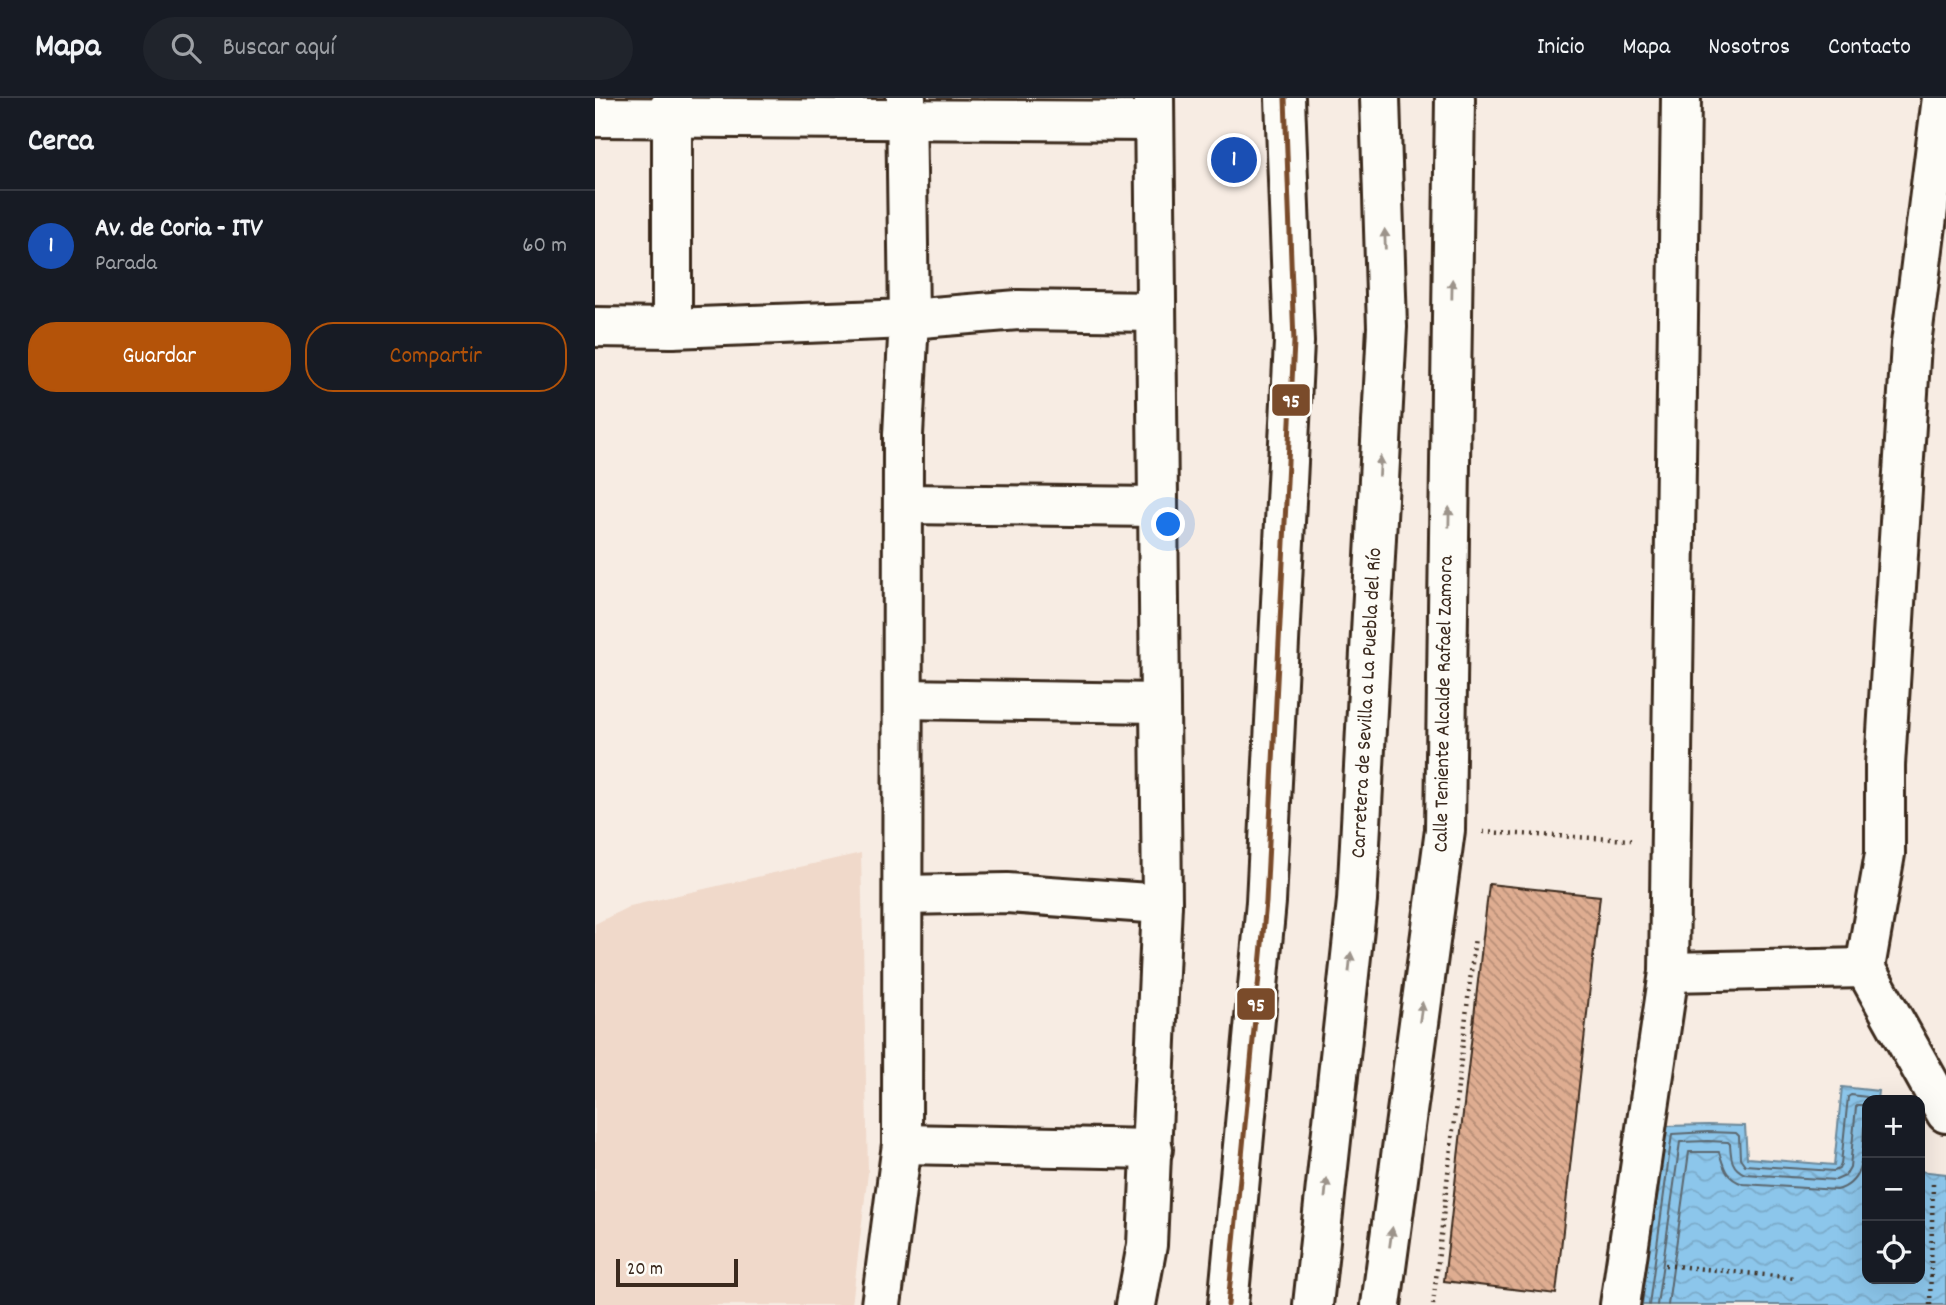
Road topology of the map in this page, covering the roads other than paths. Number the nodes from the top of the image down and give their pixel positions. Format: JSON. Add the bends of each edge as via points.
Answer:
{"nodes":[{"id":1,"x":1285,"y":98,"type":"edge"},
{"id":2,"x":1380,"y":98,"type":"edge"},
{"id":3,"x":1455,"y":98,"type":"edge"},
{"id":4,"x":1681,"y":98,"type":"edge"},
{"id":5,"x":1942,"y":98,"type":"edge"},
{"id":6,"x":672,"y":107,"type":"edge"},
{"id":7,"x":906,"y":108,"type":"edge"},
{"id":8,"x":1154,"y":110,"type":"edge"},
{"id":9,"x":595,"y":117,"type":"edge"},
{"id":10,"x":1156,"y":312,"type":"junction"},
{"id":11,"x":909,"y":319,"type":"junction"},
{"id":12,"x":595,"y":327,"type":"edge"},
{"id":13,"x":673,"y":328,"type":"junction"},
{"id":14,"x":904,"y":504,"type":"junction"},
{"id":15,"x":1158,"y":507,"type":"junction"},
{"id":16,"x":903,"y":699,"type":"junction"},
{"id":17,"x":1160,"y":703,"type":"junction"},
{"id":18,"x":903,"y":895,"type":"junction"},
{"id":19,"x":1162,"y":904,"type":"junction"},
{"id":20,"x":1865,"y":968,"type":"junction"},
{"id":21,"x":1669,"y":972,"type":"junction"},
{"id":22,"x":1946,"y":1112,"type":"edge"},
{"id":23,"x":902,"y":1144,"type":"junction"},
{"id":24,"x":1153,"y":1149,"type":"junction"},
{"id":25,"x":881,"y":1305,"type":"edge"},
{"id":26,"x":1136,"y":1305,"type":"edge"},
{"id":27,"x":1228,"y":1305,"type":"edge"},
{"id":28,"x":1313,"y":1305,"type":"edge"},
{"id":29,"x":1381,"y":1305,"type":"edge"},
{"id":30,"x":1620,"y":1305,"type":"edge"}],
"edges":[{"from":1,"to":27,"type":"street","via":[[1293,356],[1266,902]]},
{"from":28,"to":2,"type":"street","name":"Carretera de Sevilla a La Puebla del Río","one_way":true,"via":[[1358,888],[1387,327]]},
{"from":29,"to":3,"type":"street","name":"Calle Teniente Alcalde Rafael Zamora","one_way":true,"via":[[1445,831]]},
{"from":4,"to":21,"type":"street"},
{"from":5,"to":20,"type":"street","via":[[1911,344],[1885,765],[1885,854]]},
{"from":6,"to":7,"type":"street"},
{"from":6,"to":9,"type":"street"},
{"from":6,"to":13,"type":"street"},
{"from":7,"to":8,"type":"street"},
{"from":7,"to":11,"type":"street"},
{"from":8,"to":10,"type":"street"},
{"from":10,"to":11,"type":"street","via":[[1017,310]]},
{"from":10,"to":15,"type":"street"},
{"from":11,"to":13,"type":"street"},
{"from":11,"to":14,"type":"street"},
{"from":12,"to":13,"type":"street"},
{"from":14,"to":15,"type":"street"},
{"from":14,"to":16,"type":"street"},
{"from":15,"to":17,"type":"street"},
{"from":16,"to":17,"type":"street"},
{"from":16,"to":18,"type":"street"},
{"from":17,"to":19,"type":"street"},
{"from":18,"to":19,"type":"street","via":[[1007,893]]},
{"from":18,"to":23,"type":"street"},
{"from":19,"to":24,"type":"street"},
{"from":20,"to":21,"type":"street"},
{"from":20,"to":22,"type":"street"},
{"from":21,"to":30,"type":"street"},
{"from":23,"to":24,"type":"street"},
{"from":23,"to":25,"type":"street"},
{"from":24,"to":26,"type":"street","via":[[1147,1245]]}]}
